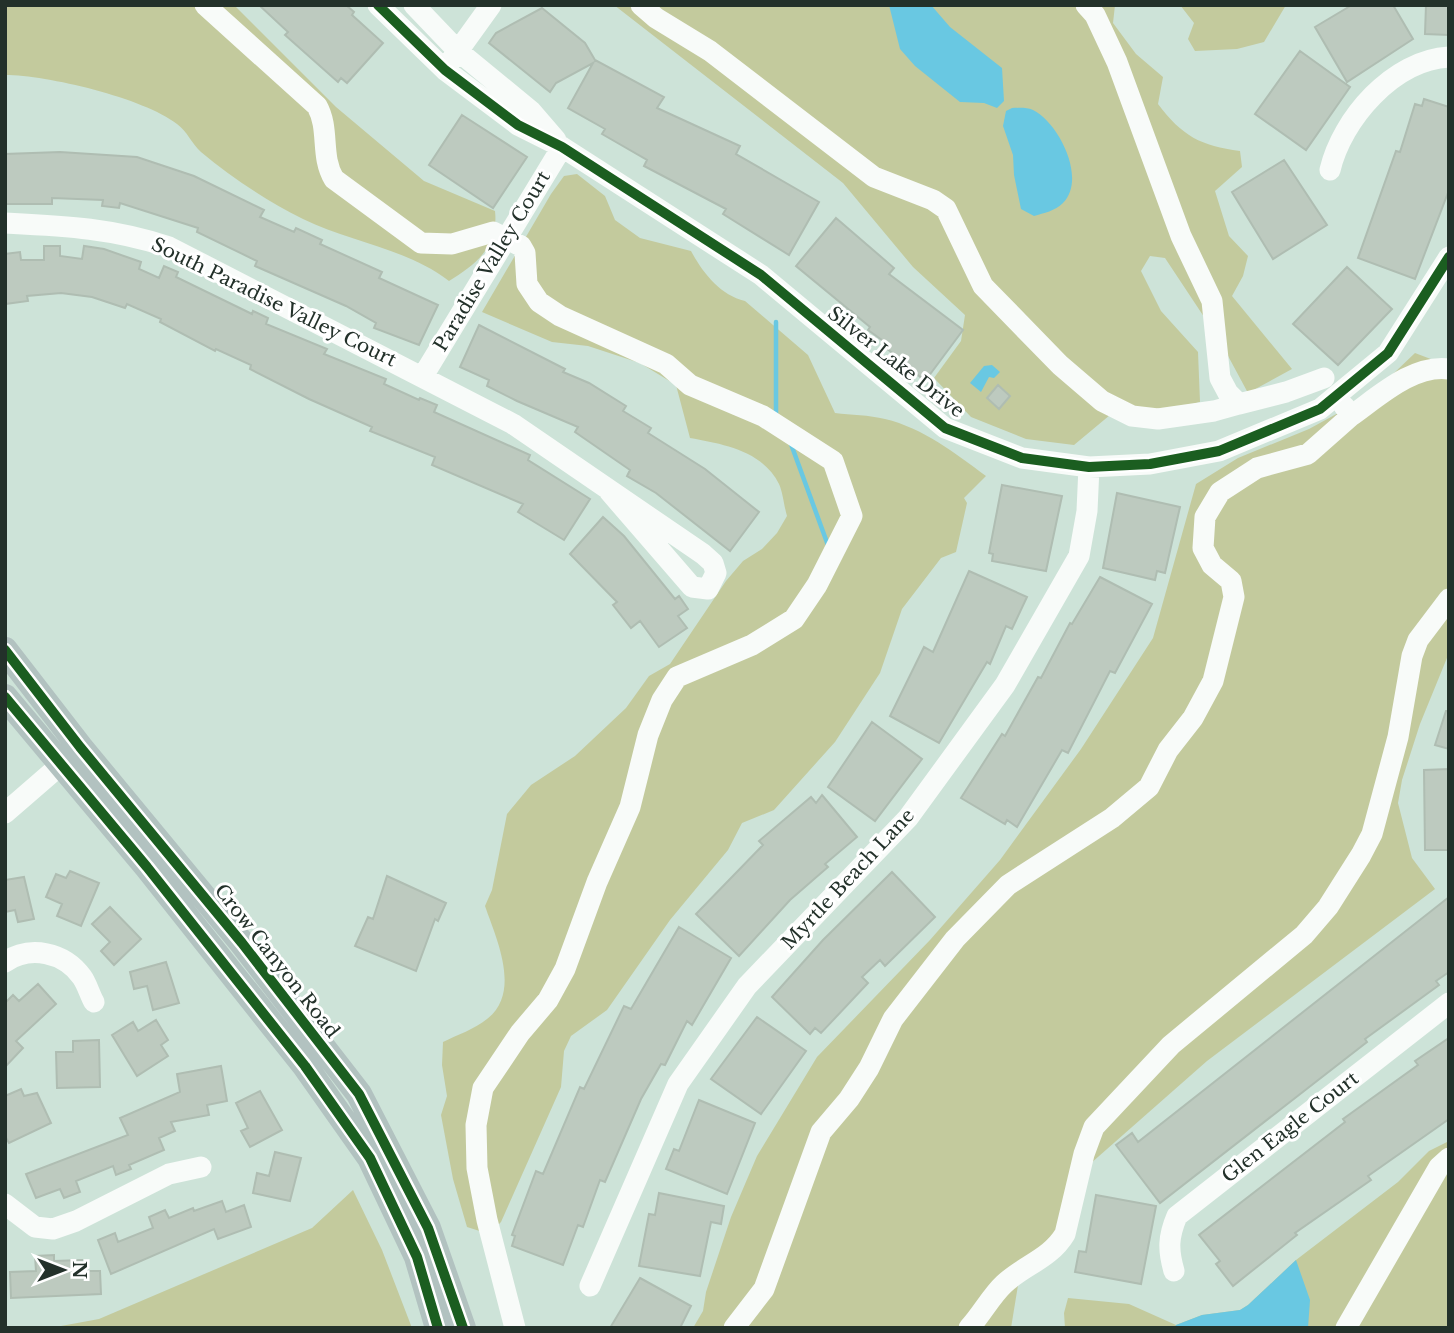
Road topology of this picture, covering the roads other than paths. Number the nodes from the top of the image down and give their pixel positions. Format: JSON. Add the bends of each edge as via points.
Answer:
{"nodes":[{"id":1,"x":205,"y":5,"type":"edge"},
{"id":2,"x":378,"y":5,"type":"edge"},
{"id":3,"x":414,"y":5,"type":"edge"},
{"id":4,"x":491,"y":5,"type":"edge"},
{"id":5,"x":641,"y":5,"type":"edge"},
{"id":6,"x":1086,"y":5,"type":"edge"},
{"id":7,"x":458,"y":51,"type":"junction"},
{"id":8,"x":1449,"y":57,"type":"edge"},
{"id":9,"x":445,"y":70,"type":"junction"},
{"id":10,"x":562,"y":147,"type":"junction"},
{"id":11,"x":1330,"y":170,"type":"dead end"},
{"id":12,"x":5,"y":223,"type":"edge"},
{"id":13,"x":40,"y":225,"type":"junction"},
{"id":14,"x":5,"y":233,"type":"edge"},
{"id":15,"x":507,"y":238,"type":"junction"},
{"id":16,"x":1449,"y":257,"type":"edge"},
{"id":17,"x":1449,"y":369,"type":"edge"},
{"id":18,"x":423,"y":376,"type":"junction"},
{"id":19,"x":1330,"y":386,"type":"junction"},
{"id":20,"x":1239,"y":404,"type":"junction"},
{"id":21,"x":1351,"y":416,"type":"junction"},
{"id":22,"x":1090,"y":467,"type":"junction"},
{"id":23,"x":609,"y":491,"type":"junction"},
{"id":24,"x":1449,"y":599,"type":"edge"},
{"id":25,"x":5,"y":650,"type":"edge"},
{"id":26,"x":5,"y":697,"type":"edge"},
{"id":27,"x":70,"y":756,"type":"junction"},
{"id":28,"x":5,"y":813,"type":"edge"},
{"id":29,"x":5,"y":962,"type":"edge"},
{"id":30,"x":94,"y":1002,"type":"dead end"},
{"id":31,"x":1449,"y":1003,"type":"edge"},
{"id":32,"x":1449,"y":1158,"type":"edge"},
{"id":33,"x":201,"y":1167,"type":"dead end"},
{"id":34,"x":5,"y":1204,"type":"edge"},
{"id":35,"x":1174,"y":1271,"type":"dead end"},
{"id":36,"x":590,"y":1286,"type":"dead end"},
{"id":37,"x":438,"y":1328,"type":"edge"},
{"id":38,"x":463,"y":1328,"type":"edge"},
{"id":39,"x":515,"y":1328,"type":"edge"},
{"id":40,"x":734,"y":1328,"type":"edge"},
{"id":41,"x":969,"y":1328,"type":"edge"},
{"id":42,"x":1346,"y":1328,"type":"edge"}],
"edges":[{"from":1,"to":15,"type":"street","via":[[317,106],[324,118],[326,165],[334,178],[361,199],[421,243],[452,244],[494,232]]},
{"from":2,"to":9,"type":"street","name":"Silver Lake Drive"},
{"from":3,"to":7,"type":"street","name":"Silver Lake Drive"},
{"from":4,"to":7,"type":"street"},
{"from":5,"to":20,"type":"street","via":[[710,51],[874,177],[946,209],[982,286],[1102,401],[1132,416],[1158,419]]},
{"from":6,"to":20,"type":"street","via":[[1117,62],[1181,236],[1212,301],[1220,378]]},
{"from":7,"to":9,"type":"street"},
{"from":7,"to":10,"type":"street","name":"Silver Lake Drive","via":[[531,111]]},
{"from":8,"to":11,"type":"street","via":[[1408,66],[1382,86],[1336,145]]},
{"from":9,"to":10,"type":"street","name":"Silver Lake Drive","via":[[518,125]]},
{"from":10,"to":15,"type":"street","name":"Paradise Valley Court"},
{"from":10,"to":22,"type":"street","name":"Silver Lake Drive","via":[[761,275],[945,428],[1022,458]]},
{"from":12,"to":13,"type":"street","name":"South Paradise Valley Court"},
{"from":13,"to":14,"type":"street","name":"South Paradise Valley Court"},
{"from":13,"to":18,"type":"street","name":"South Paradise Valley Court","via":[[131,234],[169,247]]},
{"from":15,"to":18,"type":"street","name":"Paradise Valley Court"},
{"from":15,"to":39,"type":"street","via":[[525,253],[527,284],[539,302],[666,364],[691,385],[763,416],[833,461],[852,516],[817,586],[793,619],[752,645],[677,677],[662,700],[630,807],[565,969],[548,1000],[483,1088],[476,1125],[477,1168]]},
{"from":16,"to":19,"type":"street","name":"Silver Lake Drive","via":[[1388,353]]},
{"from":17,"to":21,"type":"street","via":[[1424,371],[1402,381]]},
{"from":18,"to":23,"type":"street","name":"South Paradise Valley Court","via":[[513,424]]},
{"from":19,"to":20,"type":"street"},
{"from":19,"to":21,"type":"street"},
{"from":19,"to":22,"type":"street","name":"Silver Lake Drive","via":[[1320,409],[1219,451],[1150,464]]},
{"from":21,"to":40,"type":"street","via":[[1308,454],[1257,468],[1220,492],[1205,517],[1203,548],[1212,565],[1231,581],[1234,597],[1213,681],[1193,718],[1168,750],[1149,787],[1112,818],[1008,885],[979,912],[893,1019],[869,1068],[821,1132],[764,1289]]},
{"from":22,"to":36,"type":"street","name":"Myrtle Beach Lane","via":[[1079,556],[1006,685],[908,818],[747,986],[678,1084]]},
{"from":23,"to":23,"type":"street","via":[[692,587],[708,589],[716,573],[713,563]]},
{"from":24,"to":41,"type":"street","via":[[1418,640],[1412,656],[1398,737],[1372,834],[1328,907],[1304,935],[1171,1045],[1094,1126],[1058,1246],[1001,1286]]},
{"from":25,"to":27,"type":"main road","name":"Crow Canyon Road"},
{"from":26,"to":27,"type":"main road","name":"Crow Canyon Road"},
{"from":27,"to":28,"type":"street"},
{"from":27,"to":37,"type":"main road","name":"Crow Canyon Road","via":[[147,867],[305,1066],[370,1158],[417,1256]]},
{"from":27,"to":38,"type":"main road","name":"Crow Canyon Road","via":[[242,943],[359,1094],[429,1228]]},
{"from":29,"to":30,"type":"street","via":[[35,951],[60,957],[82,977]]},
{"from":31,"to":35,"type":"street","name":"Glen Eagle Court","via":[[1177,1216],[1168,1251]]},
{"from":32,"to":42,"type":"street","via":[[1439,1167]]},
{"from":33,"to":34,"type":"street","via":[[169,1174],[53,1229],[35,1227]]}]}
